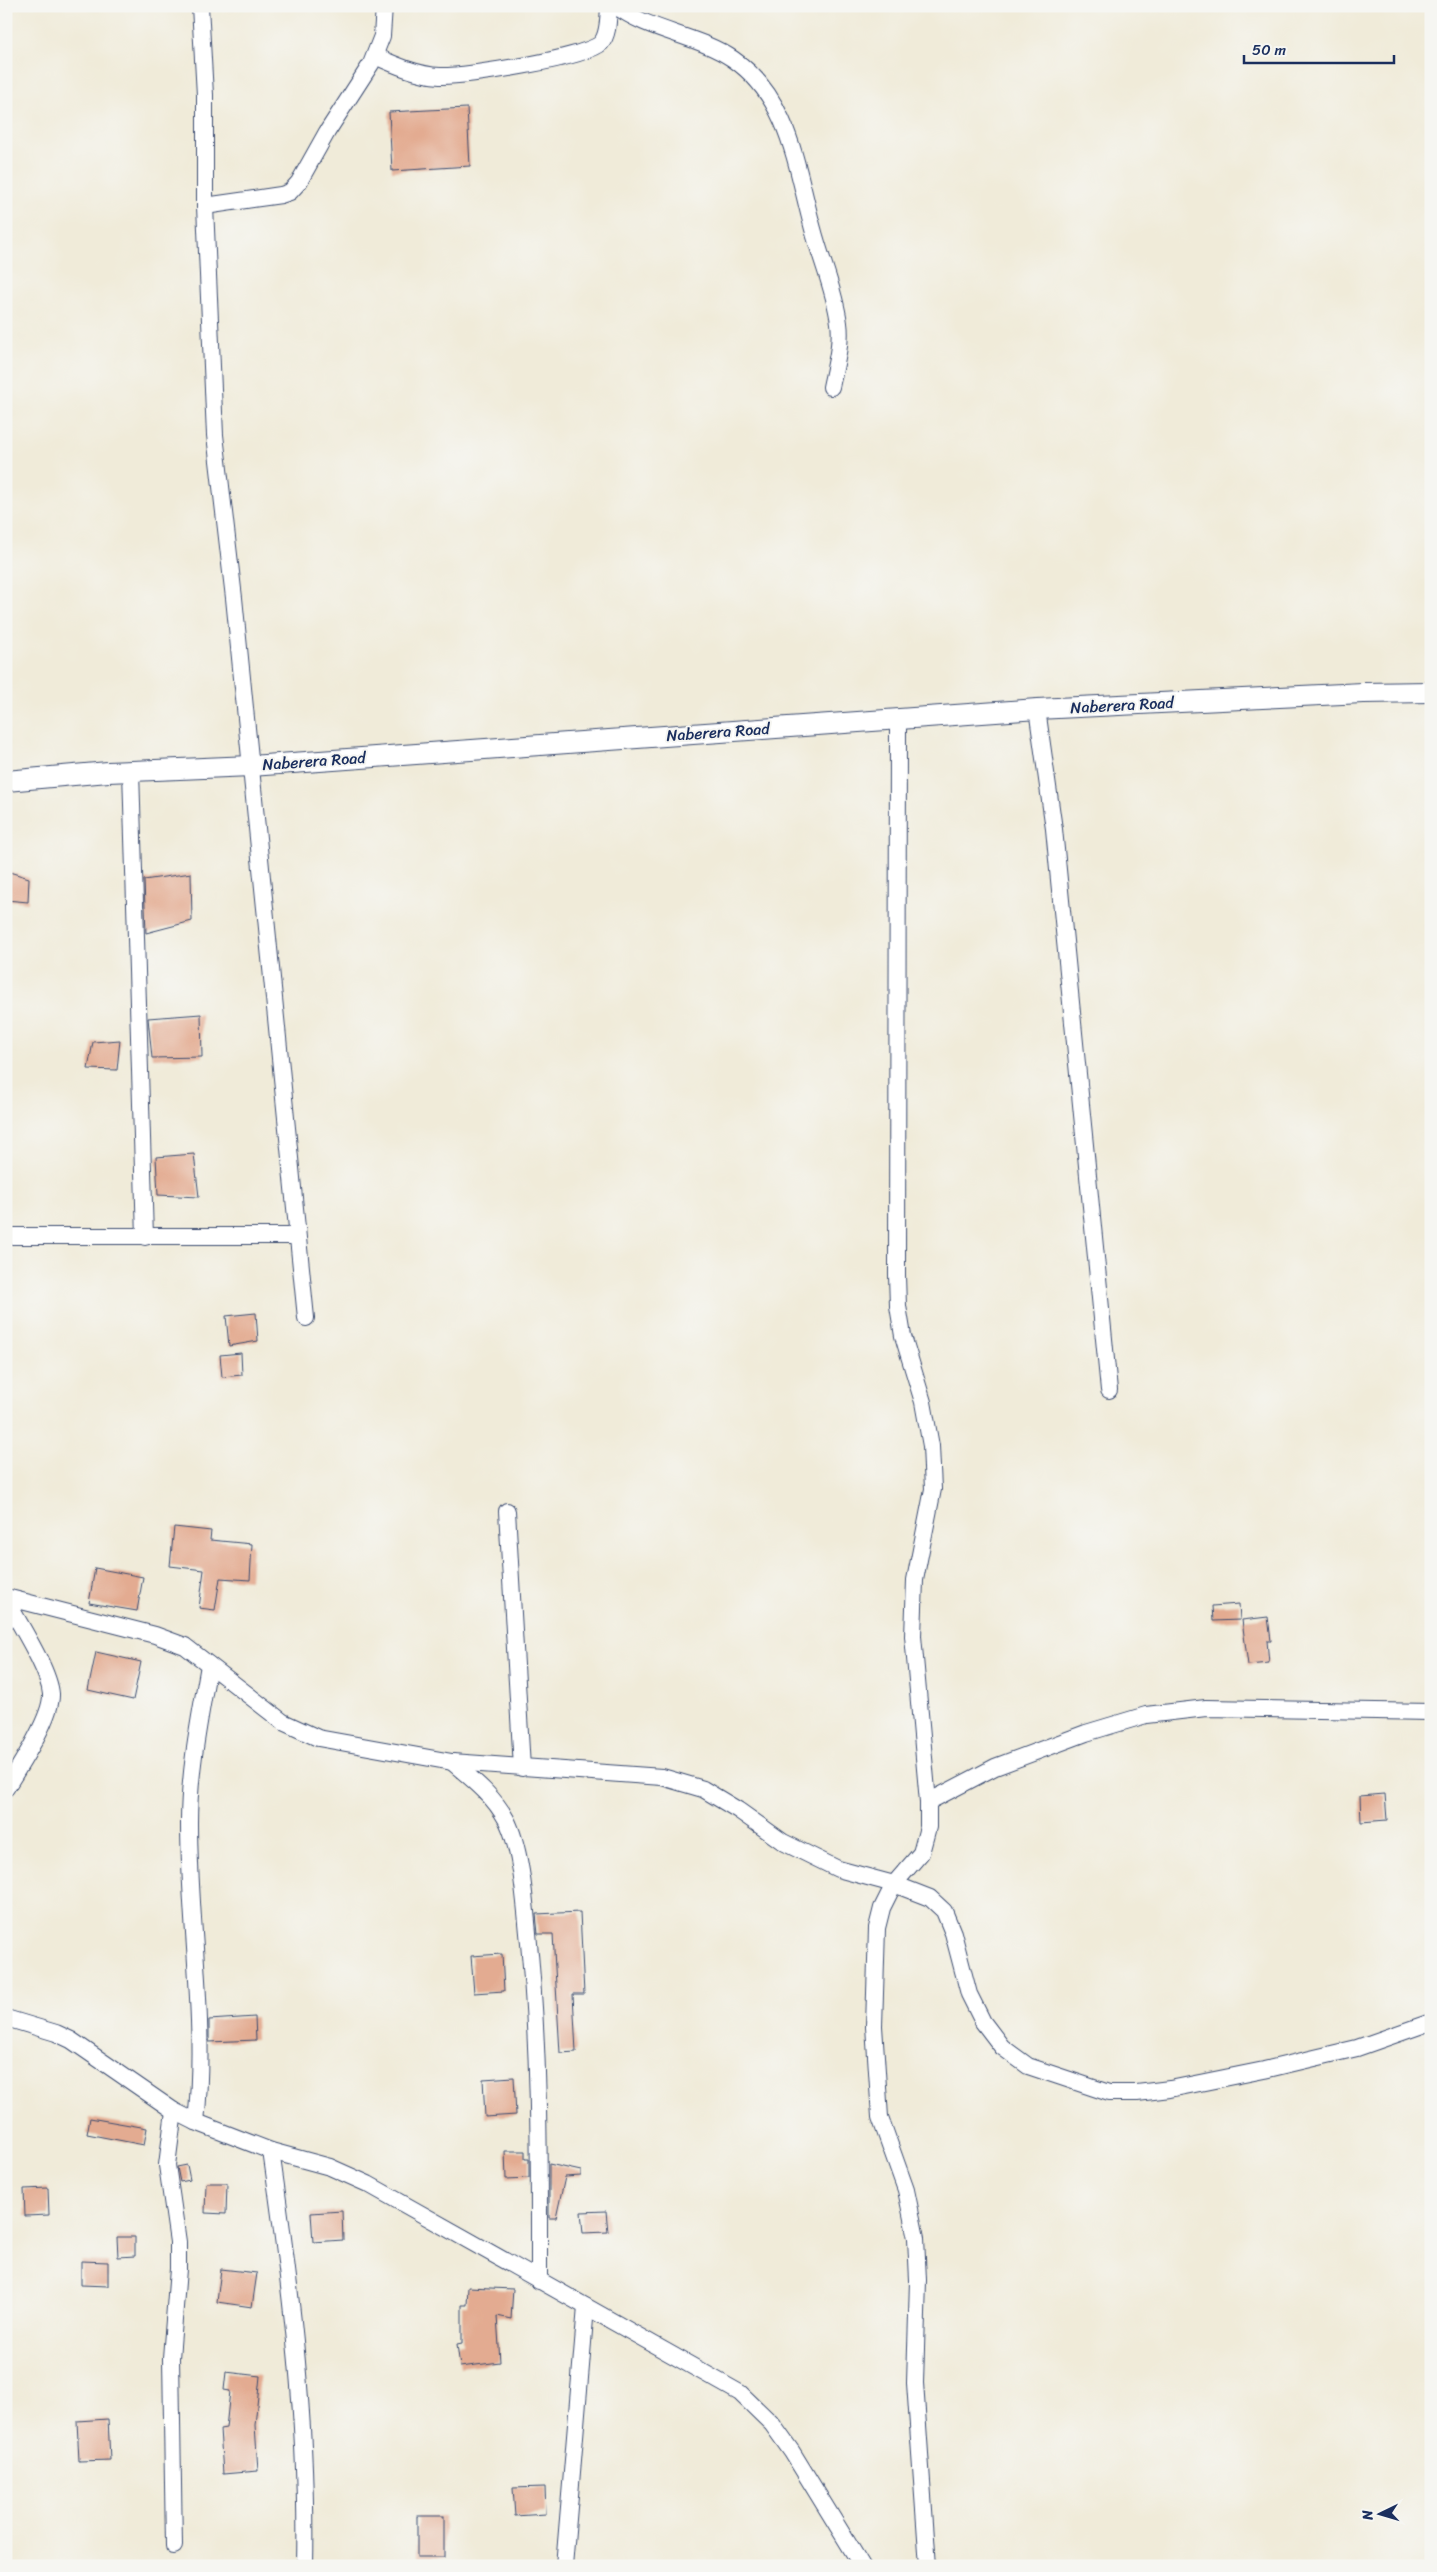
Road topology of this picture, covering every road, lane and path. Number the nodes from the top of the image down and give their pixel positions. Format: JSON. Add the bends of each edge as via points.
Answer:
{"nodes":[{"id":1,"x":200,"y":6,"type":"edge"},
{"id":2,"x":384,"y":6,"type":"edge"},
{"id":3,"x":609,"y":6,"type":"edge"},
{"id":4,"x":616,"y":6,"type":"edge"},
{"id":5,"x":375,"y":56,"type":"junction"},
{"id":6,"x":205,"y":206,"type":"junction"},
{"id":7,"x":831,"y":387,"type":"dead end"},
{"id":8,"x":1431,"y":692,"type":"edge"},
{"id":9,"x":1037,"y":709,"type":"junction"},
{"id":10,"x":898,"y":720,"type":"junction"},
{"id":11,"x":251,"y":766,"type":"junction"},
{"id":12,"x":131,"y":771,"type":"junction"},
{"id":13,"x":6,"y":781,"type":"edge"},
{"id":14,"x":6,"y":1236,"type":"edge"},
{"id":15,"x":297,"y":1236,"type":"junction"},
{"id":16,"x":145,"y":1237,"type":"junction"},
{"id":17,"x":306,"y":1318,"type":"dead end"},
{"id":18,"x":1109,"y":1390,"type":"dead end"},
{"id":19,"x":507,"y":1511,"type":"dead end"},
{"id":20,"x":6,"y":1598,"type":"edge"},
{"id":21,"x":209,"y":1665,"type":"junction"},
{"id":22,"x":1431,"y":1712,"type":"edge"},
{"id":23,"x":452,"y":1762,"type":"junction"},
{"id":24,"x":522,"y":1768,"type":"junction"},
{"id":25,"x":6,"y":1788,"type":"edge"},
{"id":26,"x":928,"y":1802,"type":"junction"},
{"id":27,"x":894,"y":1884,"type":"junction"},
{"id":28,"x":6,"y":2018,"type":"edge"},
{"id":29,"x":1431,"y":2022,"type":"edge"},
{"id":30,"x":174,"y":2111,"type":"junction"},
{"id":31,"x":196,"y":2122,"type":"junction"},
{"id":32,"x":271,"y":2151,"type":"junction"},
{"id":33,"x":539,"y":2281,"type":"junction"},
{"id":34,"x":586,"y":2307,"type":"junction"},
{"id":35,"x":174,"y":2546,"type":"dead end"},
{"id":36,"x":306,"y":2566,"type":"edge"},
{"id":37,"x":564,"y":2566,"type":"edge"},
{"id":38,"x":862,"y":2566,"type":"edge"},
{"id":39,"x":928,"y":2566,"type":"edge"}],
"edges":[{"from":1,"to":6,"type":"street","via":[[205,95]]},
{"from":2,"to":5,"type":"street","via":[[382,36]]},
{"from":3,"to":5,"type":"street","via":[[604,38],[595,47],[579,53],[448,76],[408,70]]},
{"from":4,"to":7,"type":"street","via":[[732,58],[753,77],[781,118],[798,161],[840,326]]},
{"from":5,"to":6,"type":"street","via":[[290,192]]},
{"from":6,"to":11,"type":"street","via":[[215,435]]},
{"from":8,"to":9,"type":"street","name":"Naberera Road"},
{"from":9,"to":10,"type":"street","name":"Naberera Road"},
{"from":9,"to":18,"type":"street","via":[[1054,829]]},
{"from":10,"to":11,"type":"street","name":"Naberera Road"},
{"from":10,"to":26,"type":"street","via":[[897,1275],[898,1306],[931,1446],[933,1489],[915,1580],[913,1636]]},
{"from":11,"to":12,"type":"street","name":"Naberera Road"},
{"from":11,"to":15,"type":"street"},
{"from":12,"to":13,"type":"street","name":"Naberera Road"},
{"from":12,"to":16,"type":"street"},
{"from":14,"to":16,"type":"street"},
{"from":15,"to":16,"type":"street"},
{"from":15,"to":17,"type":"street"},
{"from":19,"to":24,"type":"street"},
{"from":20,"to":21,"type":"street","via":[[155,1635],[185,1646]]},
{"from":20,"to":25,"type":"street","via":[[43,1671],[51,1694],[45,1717]]},
{"from":21,"to":23,"type":"street","via":[[283,1722],[318,1738]]},
{"from":21,"to":31,"type":"street","via":[[194,1753],[189,1820],[190,1888],[200,2033]]},
{"from":22,"to":26,"type":"street","via":[[1206,1708],[1146,1715],[1086,1733],[995,1768]]},
{"from":23,"to":24,"type":"street"},
{"from":23,"to":33,"type":"street","via":[[487,1791],[507,1820],[521,1867],[536,2016],[540,2116]]},
{"from":24,"to":27,"type":"street","via":[[662,1777],[695,1787],[738,1810],[799,1850],[838,1869]]},
{"from":26,"to":27,"type":"street","via":[[928,1827],[921,1853]]},
{"from":27,"to":29,"type":"street","via":[[930,1898],[944,1911],[969,1994],[983,2022],[1002,2047],[1028,2066],[1109,2093],[1170,2089],[1264,2070],[1357,2048]]},
{"from":27,"to":39,"type":"street","via":[[882,1908],[878,1928],[874,2026],[876,2082],[880,2117],[906,2190],[916,2238],[915,2383]]},
{"from":28,"to":30,"type":"street","via":[[71,2040]]},
{"from":30,"to":31,"type":"street"},
{"from":30,"to":35,"type":"street","via":[[167,2165],[178,2242],[171,2358]]},
{"from":31,"to":32,"type":"street"},
{"from":32,"to":33,"type":"street","via":[[330,2167],[368,2184]]},
{"from":32,"to":36,"type":"street","via":[[295,2334]]},
{"from":33,"to":34,"type":"street"},
{"from":34,"to":37,"type":"street"},
{"from":34,"to":38,"type":"street","via":[[740,2393],[754,2406],[792,2452]]}]}
